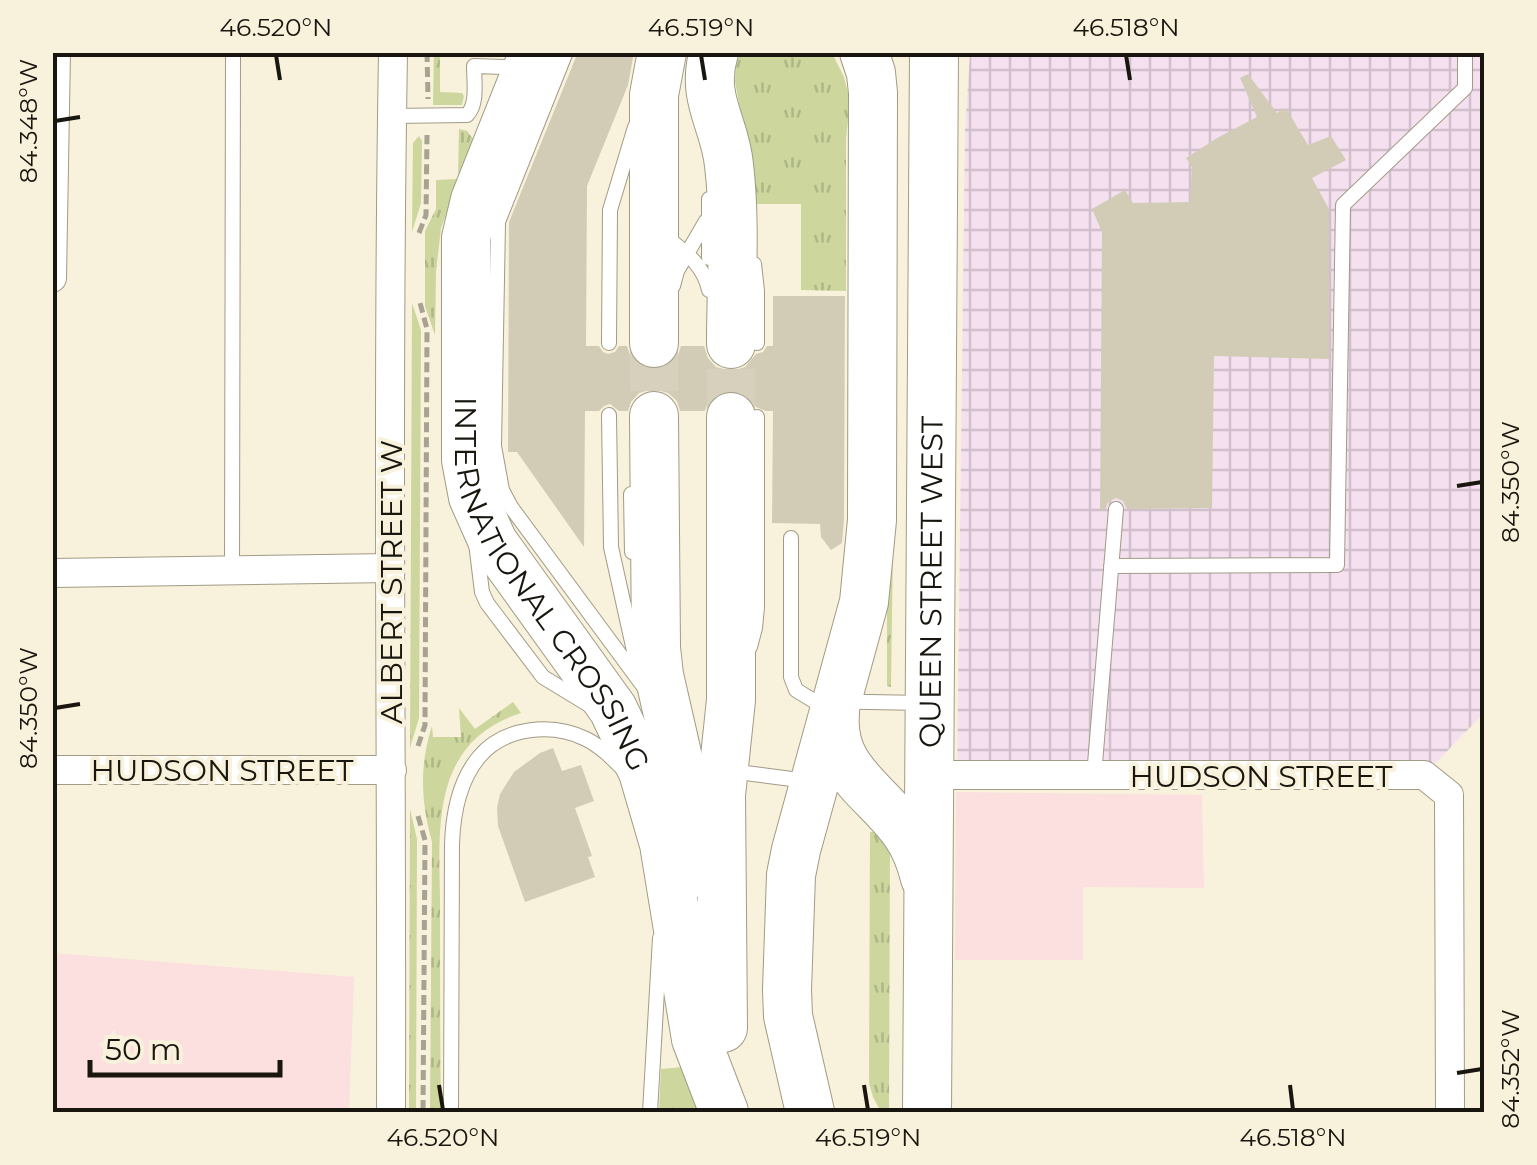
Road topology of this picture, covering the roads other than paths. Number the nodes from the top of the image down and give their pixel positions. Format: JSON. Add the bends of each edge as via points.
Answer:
{"nodes":[{"id":1,"x":56,"y":52,"type":"edge"},
{"id":2,"x":233,"y":52,"type":"edge"},
{"id":3,"x":393,"y":52,"type":"edge"},
{"id":4,"x":864,"y":52,"type":"edge"},
{"id":5,"x":934,"y":52,"type":"edge"},
{"id":6,"x":1466,"y":52,"type":"edge"},
{"id":7,"x":660,"y":57,"type":"edge"},
{"id":8,"x":542,"y":60,"type":"edge"},
{"id":9,"x":711,"y":68,"type":"edge"},
{"id":10,"x":392,"y":116,"type":"junction"},
{"id":11,"x":636,"y":122,"type":"junction"},
{"id":12,"x":715,"y":158,"type":"junction"},
{"id":13,"x":708,"y":212,"type":"junction"},
{"id":14,"x":657,"y":223,"type":"junction"},
{"id":15,"x":748,"y":238,"type":"dead end"},
{"id":16,"x":752,"y":256,"type":"dead end"},
{"id":17,"x":52,"y":278,"type":"edge"},
{"id":18,"x":710,"y":290,"type":"junction"},
{"id":19,"x":652,"y":323,"type":"joint"},
{"id":20,"x":732,"y":332,"type":"junction"},
{"id":21,"x":632,"y":416,"type":"tunnel mouth"},
{"id":22,"x":744,"y":417,"type":"tunnel mouth"},
{"id":23,"x":631,"y":475,"type":"dead end"},
{"id":24,"x":1116,"y":510,"type":"dead end"},
{"id":25,"x":474,"y":520,"type":"junction"},
{"id":26,"x":791,"y":538,"type":"dead end"},
{"id":27,"x":635,"y":565,"type":"dead end"},
{"id":28,"x":1111,"y":566,"type":"junction"},
{"id":29,"x":390,"y":568,"type":"junction"},
{"id":30,"x":232,"y":569,"type":"junction"},
{"id":31,"x":52,"y":572,"type":"edge"},
{"id":32,"x":639,"y":583,"type":"dead end"},
{"id":33,"x":498,"y":585,"type":"dead end"},
{"id":34,"x":563,"y":674,"type":"dead end"},
{"id":35,"x":836,"y":702,"type":"junction"},
{"id":36,"x":929,"y":703,"type":"junction"},
{"id":37,"x":678,"y":730,"type":"junction"},
{"id":38,"x":52,"y":770,"type":"edge"},
{"id":39,"x":392,"y":770,"type":"junction"},
{"id":40,"x":928,"y":775,"type":"junction"},
{"id":41,"x":1094,"y":777,"type":"junction"},
{"id":42,"x":814,"y":782,"type":"junction"},
{"id":43,"x":666,"y":858,"type":"junction"},
{"id":44,"x":928,"y":896,"type":"junction"},
{"id":45,"x":391,"y":1112,"type":"edge"},
{"id":46,"x":451,"y":1112,"type":"edge"},
{"id":47,"x":650,"y":1112,"type":"edge"},
{"id":48,"x":724,"y":1112,"type":"edge"},
{"id":49,"x":740,"y":1112,"type":"edge"},
{"id":50,"x":810,"y":1112,"type":"edge"},
{"id":51,"x":928,"y":1112,"type":"edge"},
{"id":52,"x":1450,"y":1112,"type":"edge"}],
"edges":[{"from":1,"to":17,"type":"street"},
{"from":2,"to":30,"type":"lane"},
{"from":3,"to":10,"type":"street","name":"ALBERT STREET W"},
{"from":4,"to":35,"type":"highway","via":[[873,93],[872,520],[864,602]]},
{"from":5,"to":36,"type":"highway","name":"QUEEN STREET WEST"},
{"from":6,"to":28,"type":"lane","via":[[1465,88],[1343,205],[1336,566]]},
{"from":7,"to":11,"type":"lane"},
{"from":7,"to":14,"type":"highway","via":[[654,95]]},
{"from":8,"to":10,"type":"lane","via":[[474,66],[470,113]]},
{"from":8,"to":25,"type":"highway","name":"INTERNATIONAL CROSSING","via":[[474,200],[466,238],[465,440]]},
{"from":8,"to":37,"type":"lane","via":[[498,222],[497,470],[511,507]]},
{"from":9,"to":12,"type":"highway"},
{"from":10,"to":29,"type":"street","name":"ALBERT STREET W"},
{"from":11,"to":14,"type":"lane","via":[[631,160]]},
{"from":11,"to":19,"type":"lane","via":[[610,210]]},
{"from":12,"to":13,"type":"lane"},
{"from":12,"to":15,"type":"lane"},
{"from":12,"to":20,"type":"highway"},
{"from":13,"to":14,"type":"lane","via":[[702,230]]},
{"from":13,"to":18,"type":"lane"},
{"from":14,"to":18,"type":"lane","via":[[704,271]]},
{"from":14,"to":19,"type":"highway"},
{"from":16,"to":20,"type":"lane","via":[[757,291]]},
{"from":18,"to":20,"type":"lane"},
{"from":21,"to":37,"type":"highway","name":"INTERNATIONAL CROSSING","via":[[654,622]]},
{"from":22,"to":37,"type":"highway"},
{"from":23,"to":27,"type":"lane"},
{"from":24,"to":28,"type":"lane"},
{"from":25,"to":33,"type":"lane"},
{"from":25,"to":37,"type":"highway","name":"INTERNATIONAL CROSSING","via":[[612,709]]},
{"from":26,"to":35,"type":"lane","via":[[791,677],[804,697]]},
{"from":28,"to":41,"type":"lane"},
{"from":29,"to":30,"type":"street"},
{"from":29,"to":39,"type":"street","name":"ALBERT STREET W"},
{"from":30,"to":31,"type":"street"},
{"from":32,"to":37,"type":"lane","name":"INTERNATIONAL CROSSING"},
{"from":34,"to":37,"type":"lane","via":[[574,689]]},
{"from":35,"to":36,"type":"lane"},
{"from":35,"to":42,"type":"highway"},
{"from":35,"to":44,"type":"highway","via":[[837,748],[905,831]]},
{"from":36,"to":40,"type":"highway","name":"QUEEN STREET WEST"},
{"from":37,"to":42,"type":"lane"},
{"from":37,"to":43,"type":"highway","name":"INTERNATIONAL CROSSING","via":[[644,772]]},
{"from":37,"to":49,"type":"highway","name":"INTERNATIONAL CROSSING"},
{"from":38,"to":39,"type":"street","name":"HUDSON STREET"},
{"from":39,"to":45,"type":"street","name":"ALBERT STREET W"},
{"from":40,"to":41,"type":"street","name":"HUDSON STREET"},
{"from":40,"to":44,"type":"highway","name":"QUEEN STREET WEST"},
{"from":41,"to":52,"type":"street","name":"HUDSON STREET","via":[[1424,775],[1450,795]]},
{"from":42,"to":50,"type":"highway","via":[[791,875],[787,990]]},
{"from":43,"to":46,"type":"lane","via":[[633,780],[604,750],[576,734],[517,732],[478,758],[453,823]]},
{"from":43,"to":47,"type":"lane"},
{"from":43,"to":48,"type":"highway","name":"INTERNATIONAL CROSSING","via":[[692,1021]]},
{"from":44,"to":51,"type":"highway","name":"QUEEN STREET WEST"}]}
